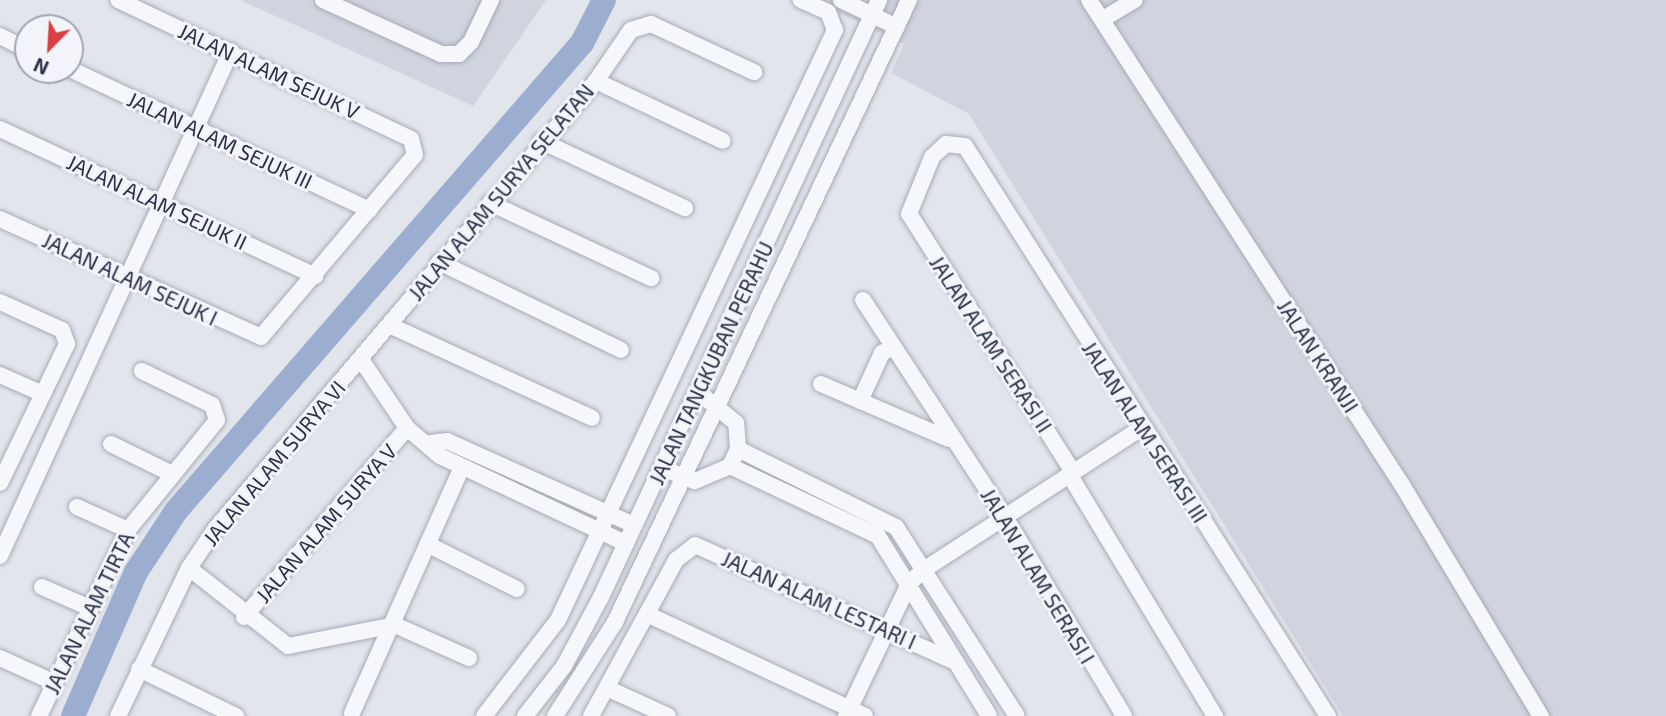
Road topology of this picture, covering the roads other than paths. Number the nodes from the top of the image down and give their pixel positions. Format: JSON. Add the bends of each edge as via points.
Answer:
{"nodes":[{"id":1,"x":118,"y":0,"type":"edge"},
{"id":2,"x":323,"y":0,"type":"edge"},
{"id":3,"x":491,"y":0,"type":"edge"},
{"id":4,"x":801,"y":0,"type":"edge"},
{"id":5,"x":841,"y":0,"type":"edge"},
{"id":6,"x":890,"y":0,"type":"edge"},
{"id":7,"x":1089,"y":0,"type":"edge"},
{"id":8,"x":1135,"y":0,"type":"edge"},
{"id":9,"x":907,"y":4,"type":"edge"},
{"id":10,"x":876,"y":8,"type":"edge"},
{"id":11,"x":1103,"y":19,"type":"junction"},
{"id":12,"x":897,"y":27,"type":"junction"},
{"id":13,"x":231,"y":51,"type":"junction"},
{"id":14,"x":754,"y":72,"type":"dead end"},
{"id":15,"x":84,"y":76,"type":"edge"},
{"id":16,"x":596,"y":81,"type":"junction"},
{"id":17,"x":0,"y":129,"type":"edge"},
{"id":18,"x":196,"y":129,"type":"junction"},
{"id":19,"x":541,"y":141,"type":"junction"},
{"id":20,"x":723,"y":141,"type":"dead end"},
{"id":21,"x":965,"y":146,"type":"joint"},
{"id":22,"x":805,"y":163,"type":"junction"},
{"id":23,"x":771,"y":173,"type":"junction"},
{"id":24,"x":787,"y":202,"type":"junction"},
{"id":25,"x":490,"y":203,"type":"junction"},
{"id":26,"x":162,"y":204,"type":"junction"},
{"id":27,"x":685,"y":208,"type":"dead end"},
{"id":28,"x":369,"y":210,"type":"junction"},
{"id":29,"x":0,"y":219,"type":"edge"},
{"id":30,"x":439,"y":262,"type":"junction"},
{"id":31,"x":315,"y":276,"type":"junction"},
{"id":32,"x":129,"y":278,"type":"junction"},
{"id":33,"x":652,"y":278,"type":"dead end"},
{"id":34,"x":863,"y":300,"type":"dead end"},
{"id":35,"x":0,"y":302,"type":"edge"},
{"id":36,"x":389,"y":325,"type":"junction"},
{"id":37,"x":893,"y":347,"type":"junction"},
{"id":38,"x":621,"y":350,"type":"dead end"},
{"id":39,"x":362,"y":361,"type":"junction"},
{"id":40,"x":142,"y":371,"type":"dead end"},
{"id":41,"x":0,"y":375,"type":"edge"},
{"id":42,"x":821,"y":384,"type":"dead end"},
{"id":43,"x":698,"y":392,"type":"junction"},
{"id":44,"x":43,"y":394,"type":"junction"},
{"id":45,"x":860,"y":401,"type":"junction"},
{"id":46,"x":721,"y":405,"type":"junction"},
{"id":47,"x":592,"y":418,"type":"dead end"},
{"id":48,"x":407,"y":428,"type":"junction"},
{"id":49,"x":1141,"y":428,"type":"junction"},
{"id":50,"x":949,"y":439,"type":"junction"},
{"id":51,"x":431,"y":443,"type":"junction"},
{"id":52,"x":111,"y":444,"type":"dead end"},
{"id":53,"x":743,"y":451,"type":"junction"},
{"id":54,"x":7,"y":452,"type":"edge"},
{"id":55,"x":662,"y":468,"type":"junction"},
{"id":56,"x":735,"y":468,"type":"junction"},
{"id":57,"x":461,"y":469,"type":"junction"},
{"id":58,"x":1071,"y":473,"type":"junction"},
{"id":59,"x":172,"y":474,"type":"junction"},
{"id":60,"x":684,"y":480,"type":"junction"},
{"id":61,"x":0,"y":483,"type":"edge"},
{"id":62,"x":554,"y":489,"type":"junction"},
{"id":63,"x":546,"y":506,"type":"junction"},
{"id":64,"x":77,"y":507,"type":"dead end"},
{"id":65,"x":611,"y":515,"type":"junction"},
{"id":66,"x":1005,"y":517,"type":"junction"},
{"id":67,"x":634,"y":525,"type":"junction"},
{"id":68,"x":128,"y":530,"type":"junction"},
{"id":69,"x":603,"y":533,"type":"junction"},
{"id":70,"x":625,"y":543,"type":"junction"},
{"id":71,"x":429,"y":545,"type":"junction"},
{"id":72,"x":0,"y":556,"type":"edge"},
{"id":73,"x":189,"y":568,"type":"junction"},
{"id":74,"x":922,"y":571,"type":"junction"},
{"id":75,"x":909,"y":584,"type":"junction"},
{"id":76,"x":42,"y":587,"type":"dead end"},
{"id":77,"x":517,"y":589,"type":"dead end"},
{"id":78,"x":90,"y":608,"type":"junction"},
{"id":79,"x":651,"y":615,"type":"junction"},
{"id":80,"x":244,"y":617,"type":"junction"},
{"id":81,"x":395,"y":625,"type":"junction"},
{"id":82,"x":887,"y":632,"type":"junction"},
{"id":83,"x":469,"y":657,"type":"dead end"},
{"id":84,"x":0,"y":658,"type":"edge"},
{"id":85,"x":953,"y":661,"type":"junction"},
{"id":86,"x":139,"y":669,"type":"junction"},
{"id":87,"x":55,"y":683,"type":"junction"},
{"id":88,"x":609,"y":689,"type":"junction"},
{"id":89,"x":848,"y":711,"type":"edge"},
{"id":90,"x":352,"y":713,"type":"dead end"},
{"id":91,"x":39,"y":716,"type":"edge"},
{"id":92,"x":118,"y":716,"type":"edge"},
{"id":93,"x":236,"y":716,"type":"edge"},
{"id":94,"x":484,"y":716,"type":"edge"},
{"id":95,"x":525,"y":716,"type":"edge"},
{"id":96,"x":555,"y":716,"type":"edge"},
{"id":97,"x":591,"y":716,"type":"edge"},
{"id":98,"x":668,"y":716,"type":"edge"},
{"id":99,"x":865,"y":716,"type":"edge"},
{"id":100,"x":989,"y":716,"type":"edge"},
{"id":101,"x":1017,"y":716,"type":"edge"},
{"id":102,"x":1124,"y":716,"type":"edge"},
{"id":103,"x":1216,"y":716,"type":"edge"},
{"id":104,"x":1328,"y":716,"type":"edge"},
{"id":105,"x":1541,"y":716,"type":"edge"}],
"edges":[{"from":1,"to":13,"type":"street","name":"JALAN ALAM SEJUK V"},
{"from":2,"to":3,"type":"street","via":[[440,54],[459,54],[471,41]]},
{"from":4,"to":23,"type":"street","via":[[828,12],[835,30]]},
{"from":5,"to":10,"type":"street"},
{"from":6,"to":9,"type":"street"},
{"from":7,"to":11,"type":"street","name":"JALAN KRANJI"},
{"from":8,"to":11,"type":"street"},
{"from":9,"to":12,"type":"street","name":"JALAN TANGKUBAN PERAHU"},
{"from":10,"to":12,"type":"street"},
{"from":10,"to":22,"type":"street","name":"JALAN TANGKUBAN PERAHU"},
{"from":11,"to":105,"type":"street","name":"JALAN KRANJI","via":[[1402,485]]},
{"from":12,"to":46,"type":"street","name":"JALAN TANGKUBAN PERAHU"},
{"from":13,"to":18,"type":"street"},
{"from":13,"to":28,"type":"street","name":"JALAN ALAM SEJUK V","via":[[416,145]]},
{"from":14,"to":16,"type":"street","name":"JALAN ALAM SURYA SELATAN","via":[[639,24]]},
{"from":15,"to":18,"type":"street","name":"JALAN ALAM SEJUK III"},
{"from":16,"to":19,"type":"street","name":"JALAN ALAM SURYA SELATAN"},
{"from":16,"to":20,"type":"street"},
{"from":17,"to":26,"type":"street","name":"JALAN ALAM SEJUK II"},
{"from":18,"to":26,"type":"street"},
{"from":18,"to":28,"type":"street","name":"JALAN ALAM SEJUK III"},
{"from":19,"to":25,"type":"street","name":"JALAN ALAM SURYA SELATAN"},
{"from":19,"to":27,"type":"street"},
{"from":21,"to":49,"type":"street","name":"JALAN ALAM SERASI III"},
{"from":21,"to":58,"type":"street","name":"JALAN ALAM SERASI II","via":[[947,144],[936,151],[909,214]]},
{"from":22,"to":23,"type":"street"},
{"from":22,"to":24,"type":"street","name":"JALAN TANGKUBAN PERAHU"},
{"from":23,"to":24,"type":"street"},
{"from":23,"to":65,"type":"street"},
{"from":24,"to":43,"type":"street","name":"JALAN TANGKUBAN PERAHU"},
{"from":25,"to":30,"type":"street","name":"JALAN ALAM SURYA SELATAN"},
{"from":25,"to":33,"type":"street"},
{"from":26,"to":31,"type":"street","name":"JALAN ALAM SEJUK II"},
{"from":26,"to":32,"type":"street"},
{"from":28,"to":31,"type":"street"},
{"from":29,"to":32,"type":"street","name":"JALAN ALAM SEJUK I"},
{"from":30,"to":36,"type":"street","name":"JALAN ALAM SURYA SELATAN"},
{"from":30,"to":38,"type":"street"},
{"from":31,"to":32,"type":"street","name":"JALAN ALAM SEJUK I","via":[[261,337]]},
{"from":32,"to":72,"type":"street"},
{"from":34,"to":37,"type":"street","name":"JALAN ALAM SERASI I"},
{"from":35,"to":44,"type":"street","via":[[66,337]]},
{"from":36,"to":39,"type":"street","name":"JALAN ALAM SURYA SELATAN"},
{"from":36,"to":47,"type":"street"},
{"from":37,"to":45,"type":"street","via":[[882,354]]},
{"from":37,"to":50,"type":"street","name":"JALAN ALAM SERASI I"},
{"from":39,"to":48,"type":"street"},
{"from":39,"to":73,"type":"street","name":"JALAN ALAM SURYA VI"},
{"from":40,"to":59,"type":"street","name":"JALAN ALAM TIRTA","via":[[218,412]]},
{"from":41,"to":44,"type":"street"},
{"from":42,"to":45,"type":"street"},
{"from":43,"to":46,"type":"street"},
{"from":43,"to":55,"type":"street","name":"JALAN TANGKUBAN PERAHU"},
{"from":44,"to":54,"type":"street"},
{"from":45,"to":50,"type":"street"},
{"from":46,"to":53,"type":"street","via":[[739,430]]},
{"from":46,"to":60,"type":"street","name":"JALAN TANGKUBAN PERAHU"},
{"from":48,"to":51,"type":"street"},
{"from":48,"to":80,"type":"street","name":"JALAN ALAM SURYA V"},
{"from":49,"to":58,"type":"street"},
{"from":49,"to":104,"type":"street","name":"JALAN ALAM SERASI III"},
{"from":50,"to":66,"type":"street","name":"JALAN ALAM SERASI I"},
{"from":51,"to":57,"type":"street"},
{"from":51,"to":62,"type":"street","via":[[447,441]]},
{"from":52,"to":59,"type":"street"},
{"from":53,"to":56,"type":"street"},
{"from":53,"to":74,"type":"street","via":[[882,517],[896,527]]},
{"from":54,"to":61,"type":"street"},
{"from":55,"to":60,"type":"street"},
{"from":55,"to":67,"type":"street","name":"JALAN TANGKUBAN PERAHU"},
{"from":56,"to":60,"type":"street","via":[[708,478]]},
{"from":56,"to":75,"type":"street","via":[[878,536]]},
{"from":57,"to":63,"type":"street"},
{"from":57,"to":71,"type":"street"},
{"from":58,"to":66,"type":"street"},
{"from":58,"to":103,"type":"street","name":"JALAN ALAM SERASI II"},
{"from":59,"to":68,"type":"street","name":"JALAN ALAM TIRTA"},
{"from":60,"to":96,"type":"street","name":"JALAN TANGKUBAN PERAHU","via":[[609,633]]},
{"from":62,"to":63,"type":"street"},
{"from":62,"to":65,"type":"street"},
{"from":63,"to":69,"type":"street"},
{"from":64,"to":68,"type":"street"},
{"from":65,"to":67,"type":"street"},
{"from":65,"to":69,"type":"street"},
{"from":66,"to":74,"type":"street"},
{"from":66,"to":102,"type":"street","name":"JALAN ALAM SERASI I"},
{"from":67,"to":70,"type":"street","name":"JALAN TANGKUBAN PERAHU"},
{"from":68,"to":78,"type":"street","name":"JALAN ALAM TIRTA"},
{"from":69,"to":70,"type":"street"},
{"from":69,"to":94,"type":"street","via":[[558,620]]},
{"from":70,"to":95,"type":"street","name":"JALAN TANGKUBAN PERAHU","via":[[575,647]]},
{"from":71,"to":77,"type":"street"},
{"from":71,"to":81,"type":"street"},
{"from":73,"to":80,"type":"street"},
{"from":73,"to":86,"type":"street","name":"JALAN ALAM SURYA VI"},
{"from":74,"to":75,"type":"street"},
{"from":74,"to":101,"type":"street"},
{"from":75,"to":82,"type":"street"},
{"from":75,"to":85,"type":"street"},
{"from":76,"to":78,"type":"street"},
{"from":78,"to":87,"type":"street","name":"JALAN ALAM TIRTA"},
{"from":79,"to":82,"type":"street","name":"JALAN ALAM LESTARI I","via":[[683,550],[706,549]]},
{"from":79,"to":88,"type":"street"},
{"from":79,"to":89,"type":"street"},
{"from":80,"to":81,"type":"street","via":[[271,639],[301,647]]},
{"from":81,"to":83,"type":"street"},
{"from":81,"to":90,"type":"street"},
{"from":82,"to":85,"type":"street","name":"JALAN ALAM LESTARI I"},
{"from":82,"to":89,"type":"street"},
{"from":84,"to":87,"type":"street"},
{"from":85,"to":100,"type":"street"},
{"from":86,"to":92,"type":"street","name":"JALAN ALAM SURYA VI"},
{"from":86,"to":93,"type":"street"},
{"from":87,"to":91,"type":"street","name":"JALAN ALAM TIRTA"},
{"from":88,"to":97,"type":"street"},
{"from":88,"to":98,"type":"street"},
{"from":89,"to":99,"type":"street"}]}
